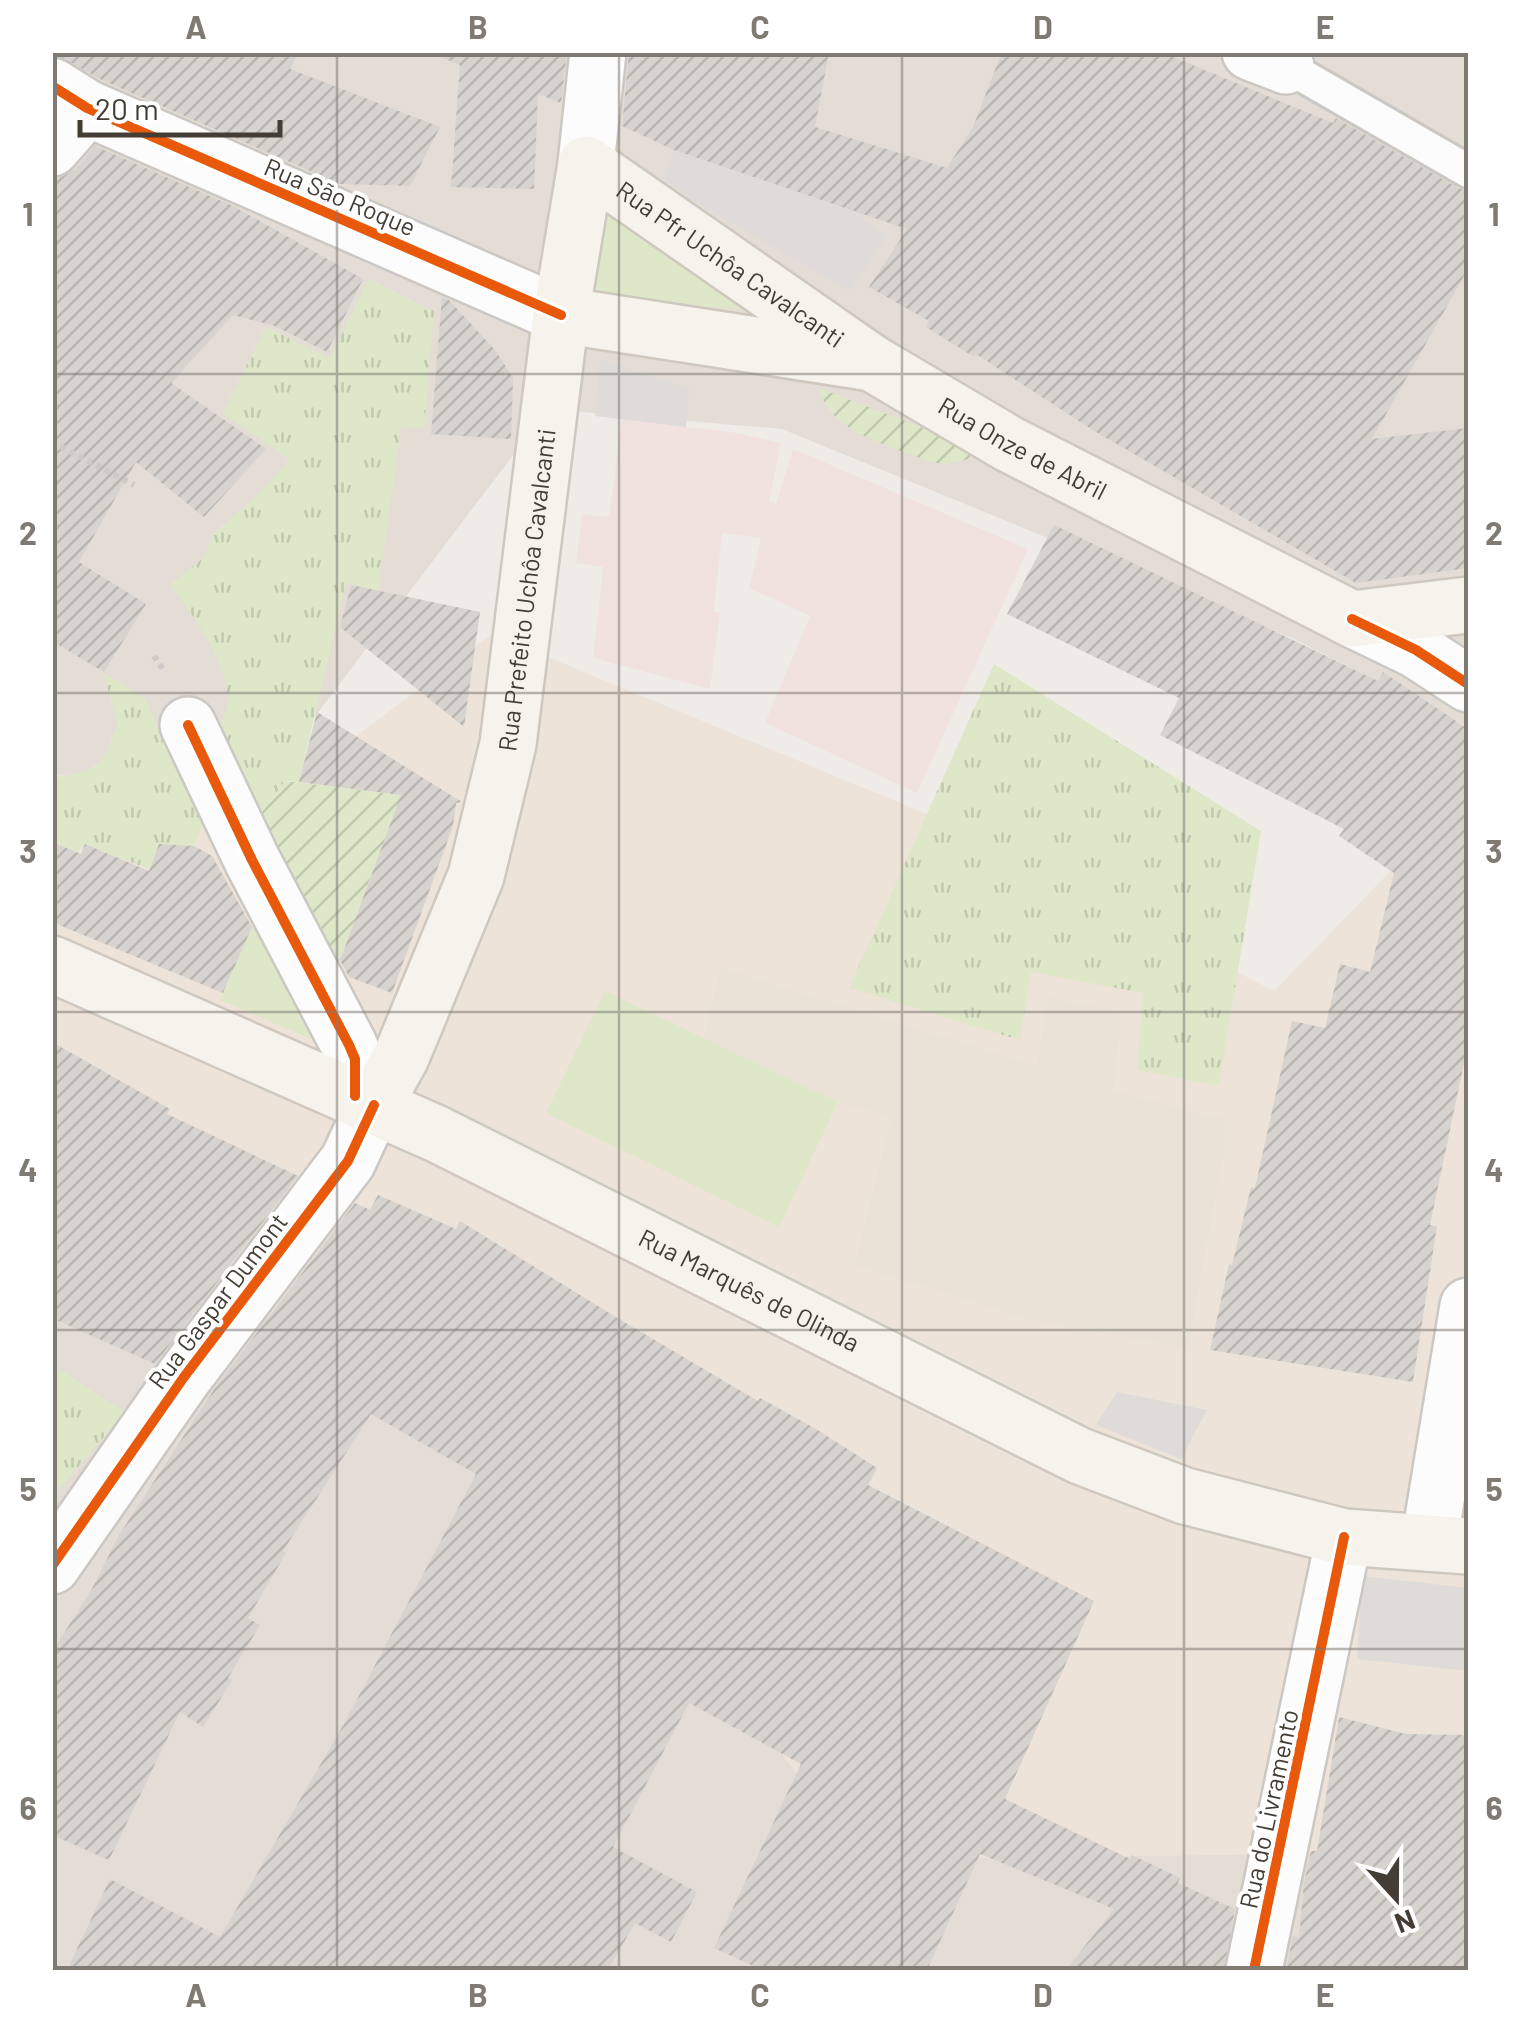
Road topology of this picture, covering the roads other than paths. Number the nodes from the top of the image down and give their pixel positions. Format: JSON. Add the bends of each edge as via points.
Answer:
{"nodes":[{"id":1,"x":598,"y":52,"type":"edge"},
{"id":2,"x":1268,"y":59,"type":"edge"},
{"id":3,"x":64,"y":114,"type":"edge"},
{"id":4,"x":586,"y":164,"type":"junction"},
{"id":5,"x":1468,"y":171,"type":"edge"},
{"id":6,"x":560,"y":314,"type":"junction"},
{"id":7,"x":872,"y":363,"type":"junction"},
{"id":8,"x":1468,"y":604,"type":"edge"},
{"id":9,"x":1352,"y":619,"type":"junction"},
{"id":10,"x":1468,"y":684,"type":"edge"},
{"id":11,"x":188,"y":725,"type":"dead end"},
{"id":12,"x":52,"y":964,"type":"edge"},
{"id":13,"x":364,"y":1100,"type":"junction"},
{"id":14,"x":1468,"y":1306,"type":"edge"},
{"id":15,"x":1344,"y":1537,"type":"junction"},
{"id":16,"x":1449,"y":1545,"type":"edge"},
{"id":17,"x":52,"y":1566,"type":"edge"},
{"id":18,"x":1254,"y":1970,"type":"edge"}],
"edges":[{"from":1,"to":4,"type":"street","name":"Rua Prefeito Uchôa Cavalcanti"},
{"from":2,"to":5,"type":"lane"},
{"from":3,"to":6,"type":"street","name":"Rua São Roque"},
{"from":4,"to":6,"type":"main road","name":"Rua Prefeito Uchôa Cavalcanti"},
{"from":4,"to":7,"type":"main road","name":"Rua Pfr Uchôa Cavalcanti"},
{"from":6,"to":7,"type":"main road","name":"Rua Onze de Abril"},
{"from":6,"to":13,"type":"main road","name":"Rua Prefeito Uchôa Cavalcanti","via":[[508,744],[476,876],[401,1057]]},
{"from":7,"to":9,"type":"main road","name":"Rua Onze de Abril","via":[[1009,444]]},
{"from":8,"to":9,"type":"main road"},
{"from":9,"to":10,"type":"street"},
{"from":11,"to":13,"type":"street","via":[[349,1045]]},
{"from":12,"to":13,"type":"main road","name":"Rua Marquês de Olinda"},
{"from":13,"to":15,"type":"main road","name":"Rua Marquês de Olinda","via":[[1080,1456],[1185,1496]]},
{"from":13,"to":17,"type":"street","name":"Rua Gaspar Dumont","via":[[348,1162],[184,1377]]},
{"from":14,"to":16,"type":"street"},
{"from":15,"to":16,"type":"main road","name":"Rua Marquês de Olinda"},
{"from":15,"to":18,"type":"street","name":"Rua do Livramento"}]}
